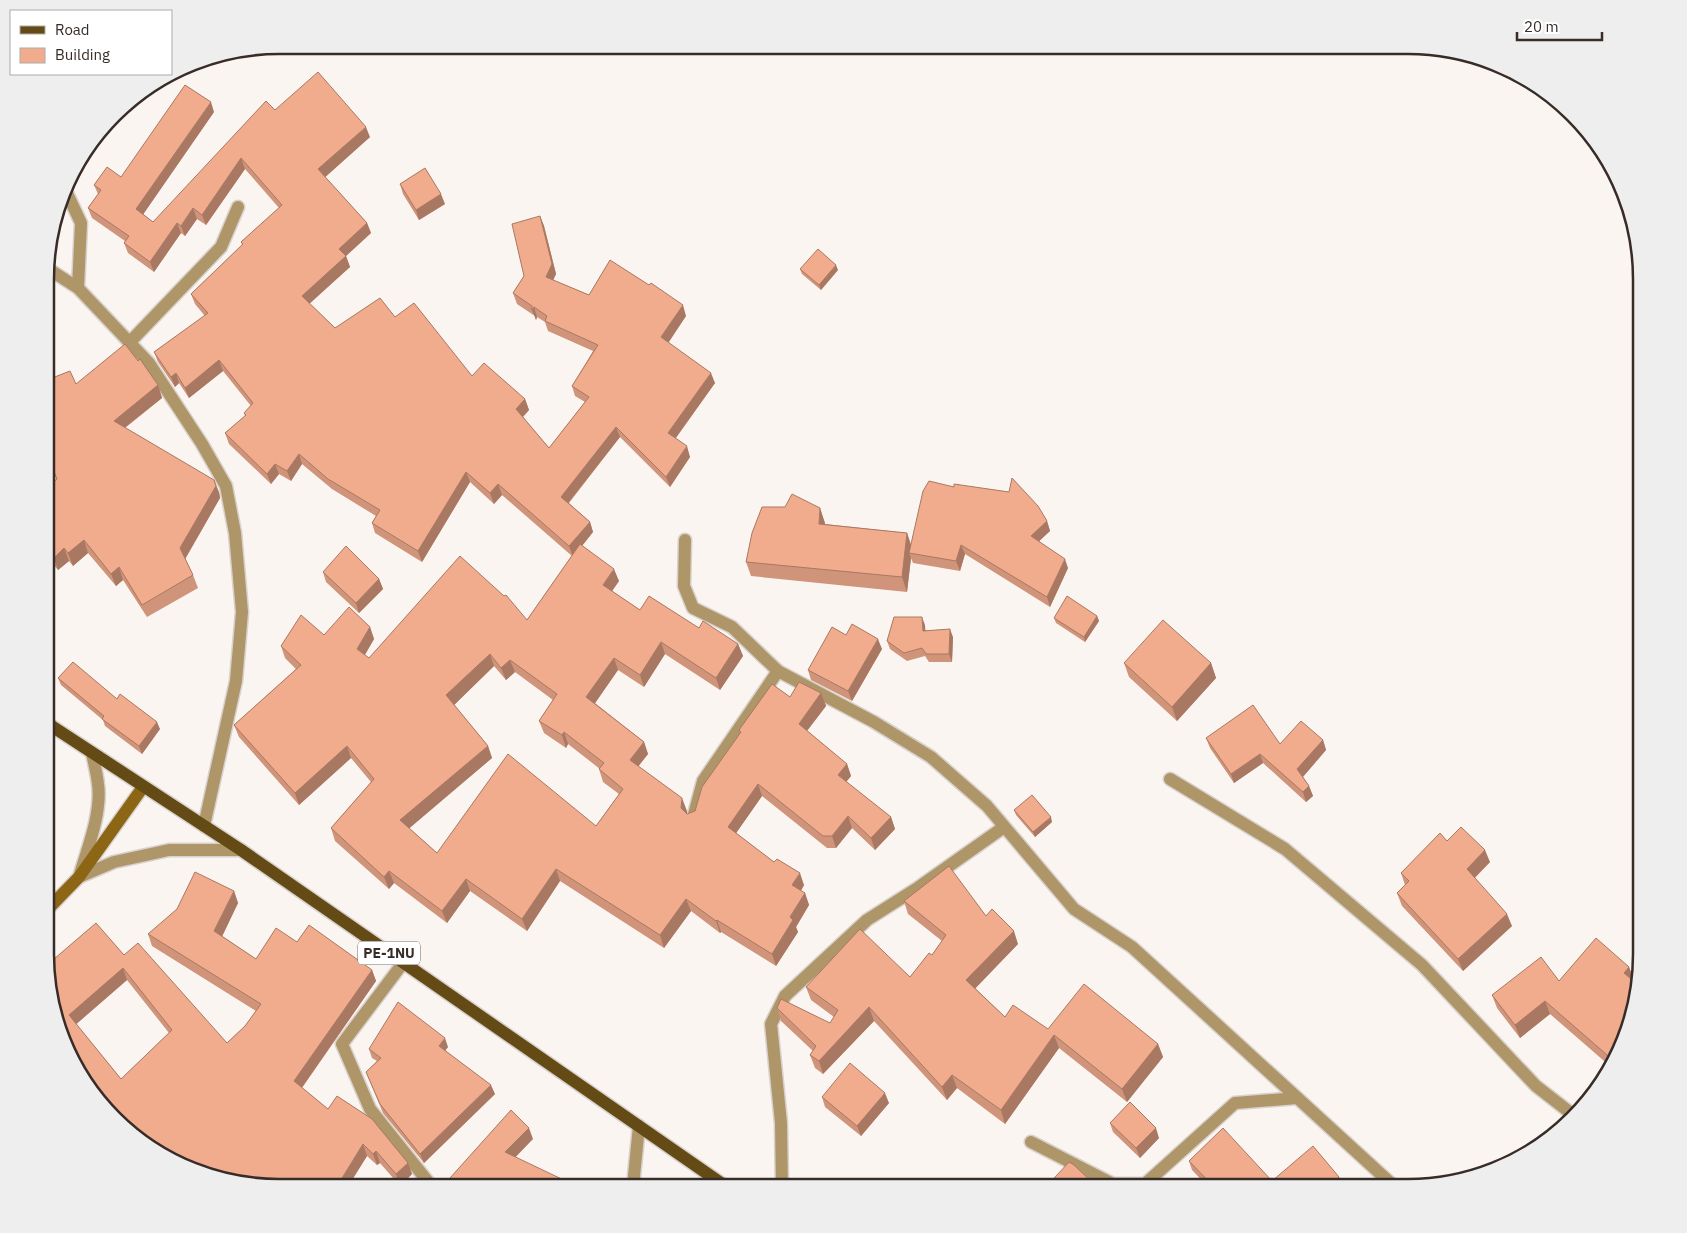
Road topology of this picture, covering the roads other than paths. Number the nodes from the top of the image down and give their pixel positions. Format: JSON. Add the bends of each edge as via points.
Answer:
{"nodes":[{"id":1,"x":69,"y":198,"type":"edge"},
{"id":2,"x":238,"y":207,"type":"dead end"},
{"id":3,"x":54,"y":273,"type":"edge"},
{"id":4,"x":78,"y":288,"type":"junction"},
{"id":5,"x":129,"y":342,"type":"junction"},
{"id":6,"x":685,"y":540,"type":"dead end"},
{"id":7,"x":778,"y":671,"type":"junction"},
{"id":8,"x":54,"y":728,"type":"edge"},
{"id":9,"x":92,"y":753,"type":"junction"},
{"id":10,"x":1170,"y":779,"type":"dead end"},
{"id":11,"x":144,"y":787,"type":"junction"},
{"id":12,"x":692,"y":818,"type":"edge"},
{"id":13,"x":204,"y":826,"type":"junction"},
{"id":14,"x":1004,"y":827,"type":"junction"},
{"id":15,"x":241,"y":850,"type":"junction"},
{"id":16,"x":79,"y":877,"type":"junction"},
{"id":17,"x":54,"y":903,"type":"edge"},
{"id":18,"x":404,"y":963,"type":"junction"},
{"id":19,"x":1297,"y":1098,"type":"junction"},
{"id":20,"x":1569,"y":1111,"type":"edge"},
{"id":21,"x":639,"y":1126,"type":"junction"},
{"id":22,"x":1031,"y":1142,"type":"dead end"},
{"id":23,"x":426,"y":1179,"type":"edge"},
{"id":24,"x":634,"y":1179,"type":"edge"},
{"id":25,"x":715,"y":1179,"type":"edge"},
{"id":26,"x":782,"y":1179,"type":"edge"},
{"id":27,"x":1103,"y":1179,"type":"edge"},
{"id":28,"x":1151,"y":1179,"type":"edge"},
{"id":29,"x":1386,"y":1179,"type":"edge"}],
"edges":[{"from":1,"to":4,"type":"street","via":[[81,223]]},
{"from":2,"to":5,"type":"street","via":[[221,247]]},
{"from":3,"to":4,"type":"street"},
{"from":4,"to":5,"type":"street"},
{"from":5,"to":13,"type":"street","via":[[150,363],[226,486],[236,533],[242,612],[236,681]]},
{"from":6,"to":7,"type":"street","via":[[684,586],[693,608],[732,627]]},
{"from":7,"to":12,"type":"street","via":[[703,781]]},
{"from":7,"to":14,"type":"street","via":[[931,756],[987,806]]},
{"from":8,"to":9,"type":"main road","number":"PE-1NU"},
{"from":9,"to":11,"type":"main road","number":"PE-1NU"},
{"from":9,"to":16,"type":"street","via":[[99,785],[94,825]]},
{"from":10,"to":20,"type":"street","via":[[1285,849],[1422,965],[1536,1086]]},
{"from":11,"to":13,"type":"main road","number":"PE-1NU"},
{"from":11,"to":16,"type":"main road"},
{"from":13,"to":15,"type":"main road","number":"PE-1NU"},
{"from":14,"to":19,"type":"street","via":[[1074,909],[1132,947]]},
{"from":14,"to":26,"type":"street","via":[[867,920],[786,996],[771,1024],[781,1123]]},
{"from":15,"to":16,"type":"street","via":[[169,850],[114,862]]},
{"from":15,"to":18,"type":"main road","number":"PE-1NU"},
{"from":16,"to":17,"type":"main road"},
{"from":18,"to":21,"type":"main road","number":"PE-1NU"},
{"from":18,"to":23,"type":"street","via":[[342,1044],[370,1109]]},
{"from":19,"to":28,"type":"street","via":[[1235,1103]]},
{"from":19,"to":29,"type":"street"},
{"from":21,"to":24,"type":"street"},
{"from":21,"to":25,"type":"main road","number":"PE-1NU"},
{"from":22,"to":27,"type":"street"}]}
